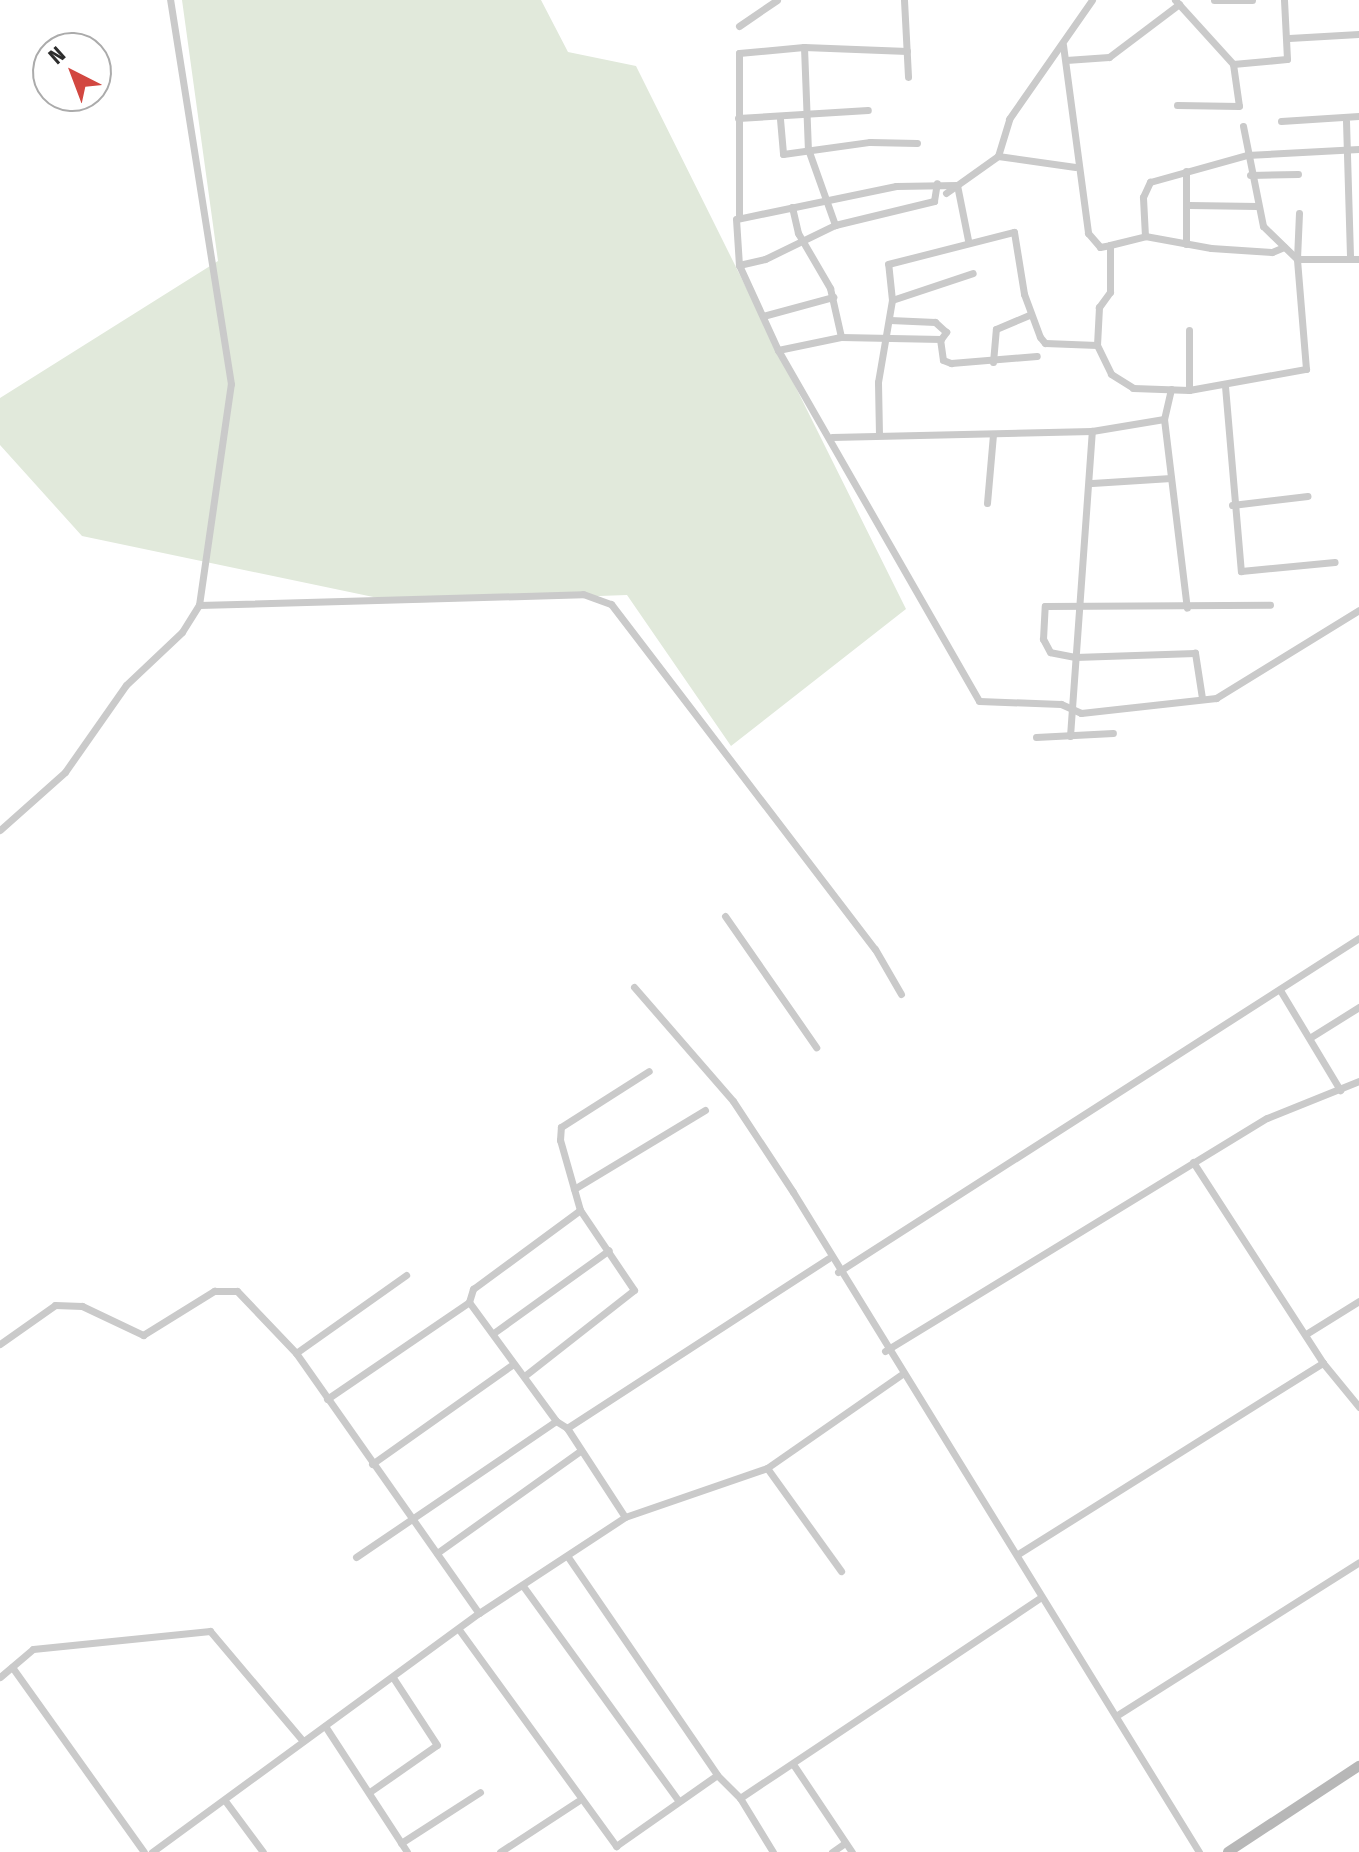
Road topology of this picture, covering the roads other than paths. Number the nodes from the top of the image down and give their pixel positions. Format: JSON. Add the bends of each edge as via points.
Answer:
{"nodes":[{"id":1,"x":170,"y":0,"type":"edge"},
{"id":2,"x":777,"y":0,"type":"edge"},
{"id":3,"x":904,"y":0,"type":"edge"},
{"id":4,"x":1092,"y":0,"type":"edge"},
{"id":5,"x":1214,"y":0,"type":"edge"},
{"id":6,"x":1252,"y":0,"type":"edge"},
{"id":7,"x":1284,"y":0,"type":"edge"},
{"id":8,"x":1177,"y":2,"type":"edge"},
{"id":9,"x":739,"y":26,"type":"dead end"},
{"id":10,"x":1359,"y":34,"type":"edge"},
{"id":11,"x":1289,"y":38,"type":"junction"},
{"id":12,"x":1063,"y":45,"type":"junction"},
{"id":13,"x":804,"y":47,"type":"junction"},
{"id":14,"x":907,"y":51,"type":"junction"},
{"id":15,"x":1066,"y":60,"type":"junction"},
{"id":16,"x":1233,"y":64,"type":"junction"},
{"id":17,"x":908,"y":77,"type":"dead end"},
{"id":18,"x":1177,"y":105,"type":"dead end"},
{"id":19,"x":868,"y":110,"type":"dead end"},
{"id":20,"x":804,"y":116,"type":"junction"},
{"id":21,"x":1359,"y":116,"type":"edge"},
{"id":22,"x":738,"y":118,"type":"junction"},
{"id":23,"x":780,"y":119,"type":"junction"},
{"id":24,"x":1281,"y":121,"type":"dead end"},
{"id":25,"x":1346,"y":121,"type":"junction"},
{"id":26,"x":1243,"y":126,"type":"dead end"},
{"id":27,"x":917,"y":143,"type":"dead end"},
{"id":28,"x":808,"y":149,"type":"junction"},
{"id":29,"x":1359,"y":149,"type":"edge"},
{"id":30,"x":1349,"y":150,"type":"junction"},
{"id":31,"x":1247,"y":155,"type":"junction"},
{"id":32,"x":998,"y":156,"type":"junction"},
{"id":33,"x":1075,"y":167,"type":"junction"},
{"id":34,"x":1186,"y":171,"type":"junction"},
{"id":35,"x":1298,"y":174,"type":"dead end"},
{"id":36,"x":1250,"y":175,"type":"junction"},
{"id":37,"x":937,"y":183,"type":"junction"},
{"id":38,"x":957,"y":185,"type":"junction"},
{"id":39,"x":946,"y":193,"type":"dead end"},
{"id":40,"x":825,"y":198,"type":"junction"},
{"id":41,"x":1189,"y":205,"type":"junction"},
{"id":42,"x":1257,"y":206,"type":"junction"},
{"id":43,"x":792,"y":207,"type":"junction"},
{"id":44,"x":1299,"y":213,"type":"dead end"},
{"id":45,"x":739,"y":217,"type":"junction"},
{"id":46,"x":835,"y":225,"type":"junction"},
{"id":47,"x":1145,"y":236,"type":"junction"},
{"id":48,"x":968,"y":240,"type":"junction"},
{"id":49,"x":804,"y":242,"type":"junction"},
{"id":50,"x":1186,"y":244,"type":"junction"},
{"id":51,"x":1110,"y":245,"type":"junction"},
{"id":52,"x":1284,"y":247,"type":"junction"},
{"id":53,"x":1354,"y":258,"type":"edge"},
{"id":54,"x":1297,"y":259,"type":"junction"},
{"id":55,"x":739,"y":265,"type":"junction"},
{"id":56,"x":973,"y":273,"type":"dead end"},
{"id":57,"x":833,"y":297,"type":"junction"},
{"id":58,"x":892,"y":300,"type":"junction"},
{"id":59,"x":1029,"y":315,"type":"junction"},
{"id":60,"x":763,"y":316,"type":"junction"},
{"id":61,"x":890,"y":320,"type":"junction"},
{"id":62,"x":1189,"y":330,"type":"dead end"},
{"id":63,"x":884,"y":336,"type":"junction"},
{"id":64,"x":841,"y":337,"type":"junction"},
{"id":65,"x":940,"y":339,"type":"junction"},
{"id":66,"x":1097,"y":345,"type":"junction"},
{"id":67,"x":778,"y":350,"type":"junction"},
{"id":68,"x":1037,"y":356,"type":"dead end"},
{"id":69,"x":993,"y":362,"type":"junction"},
{"id":70,"x":1225,"y":386,"type":"junction"},
{"id":71,"x":1171,"y":389,"type":"junction"},
{"id":72,"x":1189,"y":390,"type":"junction"},
{"id":73,"x":1164,"y":419,"type":"junction"},
{"id":74,"x":1092,"y":431,"type":"junction"},
{"id":75,"x":993,"y":434,"type":"junction"},
{"id":76,"x":879,"y":435,"type":"junction"},
{"id":77,"x":832,"y":437,"type":"junction"},
{"id":78,"x":1171,"y":478,"type":"junction"},
{"id":79,"x":1092,"y":483,"type":"junction"},
{"id":80,"x":1307,"y":496,"type":"dead end"},
{"id":81,"x":987,"y":503,"type":"dead end"},
{"id":82,"x":1232,"y":505,"type":"junction"},
{"id":83,"x":1335,"y":562,"type":"dead end"},
{"id":84,"x":1081,"y":603,"type":"junction"},
{"id":85,"x":199,"y":605,"type":"junction"},
{"id":86,"x":1270,"y":605,"type":"dead end"},
{"id":87,"x":1187,"y":608,"type":"junction"},
{"id":88,"x":1359,"y":610,"type":"edge"},
{"id":89,"x":1075,"y":657,"type":"junction"},
{"id":90,"x":1202,"y":698,"type":"junction"},
{"id":91,"x":1071,"y":709,"type":"junction"},
{"id":92,"x":1113,"y":733,"type":"dead end"},
{"id":93,"x":1070,"y":736,"type":"junction"},
{"id":94,"x":1036,"y":737,"type":"dead end"},
{"id":95,"x":0,"y":830,"type":"edge"},
{"id":96,"x":725,"y":916,"type":"dead end"},
{"id":97,"x":1359,"y":938,"type":"edge"},
{"id":98,"x":634,"y":987,"type":"dead end"},
{"id":99,"x":1280,"y":990,"type":"junction"},
{"id":100,"x":901,"y":994,"type":"dead end"},
{"id":101,"x":1359,"y":1007,"type":"edge"},
{"id":102,"x":1311,"y":1037,"type":"junction"},
{"id":103,"x":816,"y":1047,"type":"dead end"},
{"id":104,"x":649,"y":1071,"type":"dead end"},
{"id":105,"x":1359,"y":1081,"type":"edge"},
{"id":106,"x":1340,"y":1090,"type":"junction"},
{"id":107,"x":705,"y":1110,"type":"dead end"},
{"id":108,"x":1193,"y":1162,"type":"junction"},
{"id":109,"x":574,"y":1189,"type":"junction"},
{"id":110,"x":580,"y":1210,"type":"junction"},
{"id":111,"x":609,"y":1250,"type":"junction"},
{"id":112,"x":829,"y":1258,"type":"junction"},
{"id":113,"x":838,"y":1272,"type":"junction"},
{"id":114,"x":406,"y":1275,"type":"dead end"},
{"id":115,"x":1359,"y":1301,"type":"edge"},
{"id":116,"x":469,"y":1302,"type":"junction"},
{"id":117,"x":495,"y":1332,"type":"junction"},
{"id":118,"x":1306,"y":1334,"type":"junction"},
{"id":119,"x":0,"y":1344,"type":"edge"},
{"id":120,"x":885,"y":1351,"type":"junction"},
{"id":121,"x":296,"y":1353,"type":"junction"},
{"id":122,"x":1323,"y":1363,"type":"junction"},
{"id":123,"x":513,"y":1364,"type":"junction"},
{"id":124,"x":527,"y":1374,"type":"junction"},
{"id":125,"x":901,"y":1375,"type":"junction"},
{"id":126,"x":327,"y":1399,"type":"junction"},
{"id":127,"x":1359,"y":1407,"type":"edge"},
{"id":128,"x":556,"y":1421,"type":"junction"},
{"id":129,"x":567,"y":1428,"type":"junction"},
{"id":130,"x":580,"y":1451,"type":"junction"},
{"id":131,"x":372,"y":1464,"type":"junction"},
{"id":132,"x":767,"y":1468,"type":"junction"},
{"id":133,"x":625,"y":1517,"type":"junction"},
{"id":134,"x":412,"y":1520,"type":"junction"},
{"id":135,"x":437,"y":1553,"type":"junction"},
{"id":136,"x":1018,"y":1554,"type":"junction"},
{"id":137,"x":356,"y":1557,"type":"dead end"},
{"id":138,"x":568,"y":1557,"type":"junction"},
{"id":139,"x":1359,"y":1562,"type":"edge"},
{"id":140,"x":841,"y":1571,"type":"dead end"},
{"id":141,"x":523,"y":1586,"type":"junction"},
{"id":142,"x":1040,"y":1598,"type":"junction"},
{"id":143,"x":479,"y":1613,"type":"junction"},
{"id":144,"x":460,"y":1631,"type":"junction"},
{"id":145,"x":12,"y":1667,"type":"junction"},
{"id":146,"x":0,"y":1677,"type":"edge"},
{"id":147,"x":394,"y":1679,"type":"junction"},
{"id":148,"x":1119,"y":1714,"type":"junction"},
{"id":149,"x":325,"y":1726,"type":"junction"},
{"id":150,"x":303,"y":1741,"type":"junction"},
{"id":151,"x":793,"y":1764,"type":"junction"},
{"id":152,"x":1359,"y":1766,"type":"edge"},
{"id":153,"x":717,"y":1775,"type":"junction"},
{"id":154,"x":371,"y":1791,"type":"junction"},
{"id":155,"x":480,"y":1792,"type":"dead end"},
{"id":156,"x":740,"y":1798,"type":"junction"},
{"id":157,"x":677,"y":1799,"type":"junction"},
{"id":158,"x":578,"y":1801,"type":"junction"},
{"id":159,"x":226,"y":1802,"type":"junction"},
{"id":160,"x":401,"y":1843,"type":"junction"},
{"id":161,"x":845,"y":1843,"type":"junction"},
{"id":162,"x":144,"y":1852,"type":"edge"},
{"id":163,"x":152,"y":1852,"type":"edge"},
{"id":164,"x":263,"y":1852,"type":"edge"},
{"id":165,"x":407,"y":1852,"type":"edge"},
{"id":166,"x":500,"y":1852,"type":"edge"},
{"id":167,"x":773,"y":1852,"type":"edge"},
{"id":168,"x":832,"y":1852,"type":"edge"},
{"id":169,"x":852,"y":1852,"type":"edge"},
{"id":170,"x":1199,"y":1852,"type":"edge"},
{"id":171,"x":1228,"y":1852,"type":"edge"}],
"edges":[{"from":1,"to":85,"type":"street","via":[[231,384]]},
{"from":2,"to":9,"type":"street"},
{"from":3,"to":14,"type":"street"},
{"from":4,"to":12,"type":"street"},
{"from":5,"to":6,"type":"street"},
{"from":7,"to":11,"type":"street"},
{"from":8,"to":15,"type":"street","via":[[1109,57]]},
{"from":8,"to":16,"type":"street"},
{"from":10,"to":11,"type":"street"},
{"from":11,"to":16,"type":"street","via":[[1287,59]]},
{"from":12,"to":15,"type":"street"},
{"from":12,"to":32,"type":"street","via":[[1009,119]]},
{"from":13,"to":14,"type":"street"},
{"from":13,"to":20,"type":"street"},
{"from":13,"to":22,"type":"street","via":[[739,53]]},
{"from":14,"to":17,"type":"street"},
{"from":15,"to":33,"type":"street"},
{"from":16,"to":18,"type":"street","via":[[1239,106]]},
{"from":19,"to":20,"type":"street"},
{"from":20,"to":23,"type":"street"},
{"from":20,"to":28,"type":"street"},
{"from":21,"to":25,"type":"street"},
{"from":22,"to":23,"type":"street"},
{"from":22,"to":45,"type":"street"},
{"from":23,"to":28,"type":"street","via":[[783,154]]},
{"from":24,"to":25,"type":"street"},
{"from":25,"to":30,"type":"street"},
{"from":26,"to":31,"type":"street"},
{"from":27,"to":28,"type":"street"},
{"from":28,"to":40,"type":"street"},
{"from":29,"to":30,"type":"street"},
{"from":30,"to":31,"type":"street"},
{"from":30,"to":53,"type":"street"},
{"from":31,"to":34,"type":"street"},
{"from":31,"to":36,"type":"street"},
{"from":32,"to":33,"type":"street"},
{"from":32,"to":38,"type":"street"},
{"from":33,"to":51,"type":"street","via":[[1088,233],[1100,247]]},
{"from":34,"to":41,"type":"street"},
{"from":34,"to":47,"type":"street","via":[[1146,187]]},
{"from":35,"to":36,"type":"street"},
{"from":36,"to":42,"type":"street"},
{"from":37,"to":38,"type":"street"},
{"from":37,"to":40,"type":"street"},
{"from":37,"to":46,"type":"street","via":[[934,201]]},
{"from":38,"to":39,"type":"street"},
{"from":38,"to":48,"type":"street"},
{"from":40,"to":43,"type":"street"},
{"from":40,"to":46,"type":"street"},
{"from":41,"to":42,"type":"street"},
{"from":41,"to":50,"type":"street"},
{"from":42,"to":52,"type":"street","via":[[1263,226]]},
{"from":43,"to":45,"type":"street"},
{"from":43,"to":49,"type":"street"},
{"from":44,"to":54,"type":"street"},
{"from":45,"to":55,"type":"street"},
{"from":46,"to":49,"type":"street"},
{"from":47,"to":50,"type":"street"},
{"from":47,"to":51,"type":"street"},
{"from":48,"to":58,"type":"street","via":[[888,264]]},
{"from":48,"to":59,"type":"street","via":[[1014,232]]},
{"from":49,"to":55,"type":"street"},
{"from":49,"to":57,"type":"street"},
{"from":50,"to":52,"type":"street","via":[[1272,252]]},
{"from":51,"to":66,"type":"street","via":[[1110,292],[1099,307]]},
{"from":52,"to":54,"type":"street"},
{"from":53,"to":54,"type":"street"},
{"from":54,"to":70,"type":"street","via":[[1306,369]]},
{"from":55,"to":60,"type":"street"},
{"from":56,"to":58,"type":"street"},
{"from":57,"to":60,"type":"street"},
{"from":57,"to":64,"type":"street"},
{"from":58,"to":61,"type":"street"},
{"from":59,"to":66,"type":"street","via":[[1045,343]]},
{"from":59,"to":69,"type":"street","via":[[996,329]]},
{"from":60,"to":67,"type":"street"},
{"from":61,"to":63,"type":"street"},
{"from":61,"to":65,"type":"street","via":[[942,324],[946,332]]},
{"from":62,"to":72,"type":"street"},
{"from":63,"to":64,"type":"street"},
{"from":63,"to":65,"type":"street"},
{"from":63,"to":76,"type":"street"},
{"from":64,"to":67,"type":"street"},
{"from":65,"to":69,"type":"street","via":[[943,360]]},
{"from":66,"to":71,"type":"street","via":[[1111,374],[1133,388]]},
{"from":67,"to":77,"type":"street"},
{"from":68,"to":69,"type":"street"},
{"from":70,"to":72,"type":"street"},
{"from":70,"to":82,"type":"street"},
{"from":71,"to":72,"type":"street"},
{"from":71,"to":73,"type":"street"},
{"from":73,"to":74,"type":"street"},
{"from":73,"to":78,"type":"street"},
{"from":74,"to":75,"type":"street"},
{"from":74,"to":79,"type":"street"},
{"from":75,"to":76,"type":"street"},
{"from":75,"to":81,"type":"street"},
{"from":76,"to":77,"type":"street"},
{"from":77,"to":91,"type":"street","via":[[864,510],[979,701]]},
{"from":78,"to":79,"type":"street"},
{"from":78,"to":87,"type":"street"},
{"from":79,"to":84,"type":"street"},
{"from":80,"to":82,"type":"street"},
{"from":82,"to":83,"type":"street","via":[[1241,571]]},
{"from":84,"to":87,"type":"street"},
{"from":84,"to":89,"type":"street"},
{"from":84,"to":89,"type":"street","via":[[1045,606],[1046,648]]},
{"from":85,"to":95,"type":"street","via":[[182,632],[126,685],[65,772]]},
{"from":85,"to":100,"type":"street","via":[[583,594],[611,604],[875,949]]},
{"from":86,"to":87,"type":"street"},
{"from":88,"to":90,"type":"street","via":[[1216,698]]},
{"from":89,"to":90,"type":"street","via":[[1195,653]]},
{"from":89,"to":91,"type":"street"},
{"from":90,"to":91,"type":"street","via":[[1148,710]]},
{"from":91,"to":93,"type":"street"},
{"from":92,"to":93,"type":"street"},
{"from":93,"to":94,"type":"street"},
{"from":96,"to":103,"type":"street"},
{"from":97,"to":99,"type":"street"},
{"from":98,"to":112,"type":"street","via":[[733,1101]]},
{"from":99,"to":102,"type":"street"},
{"from":99,"to":113,"type":"street"},
{"from":101,"to":102,"type":"street"},
{"from":102,"to":106,"type":"street"},
{"from":104,"to":109,"type":"street","via":[[561,1127]]},
{"from":105,"to":106,"type":"street"},
{"from":106,"to":108,"type":"street","via":[[1267,1118]]},
{"from":107,"to":109,"type":"street"},
{"from":108,"to":118,"type":"street"},
{"from":108,"to":120,"type":"street"},
{"from":109,"to":110,"type":"street"},
{"from":110,"to":111,"type":"street"},
{"from":110,"to":116,"type":"street","via":[[473,1289]]},
{"from":111,"to":117,"type":"street"},
{"from":111,"to":124,"type":"street","via":[[633,1295]]},
{"from":112,"to":113,"type":"street"},
{"from":112,"to":129,"type":"street"},
{"from":113,"to":120,"type":"street"},
{"from":114,"to":121,"type":"street"},
{"from":115,"to":118,"type":"street"},
{"from":116,"to":117,"type":"street"},
{"from":116,"to":126,"type":"street"},
{"from":117,"to":123,"type":"street"},
{"from":118,"to":122,"type":"street"},
{"from":119,"to":121,"type":"street","via":[[55,1305],[82,1306],[143,1335],[225,1288],[258,1308]]},
{"from":120,"to":125,"type":"street"},
{"from":121,"to":126,"type":"street"},
{"from":122,"to":127,"type":"street"},
{"from":122,"to":136,"type":"street"},
{"from":123,"to":124,"type":"street"},
{"from":123,"to":131,"type":"street"},
{"from":124,"to":128,"type":"street"},
{"from":125,"to":132,"type":"street"},
{"from":125,"to":136,"type":"street"},
{"from":126,"to":131,"type":"street"},
{"from":128,"to":129,"type":"street"},
{"from":128,"to":134,"type":"street"},
{"from":129,"to":130,"type":"street"},
{"from":130,"to":133,"type":"street"},
{"from":130,"to":135,"type":"street"},
{"from":131,"to":134,"type":"street"},
{"from":132,"to":133,"type":"street"},
{"from":132,"to":140,"type":"street"},
{"from":133,"to":138,"type":"street"},
{"from":134,"to":135,"type":"street"},
{"from":134,"to":137,"type":"street"},
{"from":135,"to":143,"type":"street"},
{"from":136,"to":142,"type":"street"},
{"from":138,"to":141,"type":"street"},
{"from":138,"to":153,"type":"street"},
{"from":139,"to":148,"type":"street"},
{"from":141,"to":143,"type":"street"},
{"from":141,"to":157,"type":"street"},
{"from":142,"to":148,"type":"street"},
{"from":142,"to":151,"type":"street"},
{"from":143,"to":144,"type":"street"},
{"from":144,"to":147,"type":"street"},
{"from":144,"to":158,"type":"street"},
{"from":145,"to":146,"type":"street"},
{"from":145,"to":150,"type":"street","via":[[33,1649],[69,1641],[210,1631]]},
{"from":145,"to":162,"type":"street"},
{"from":147,"to":149,"type":"street"},
{"from":147,"to":154,"type":"street","via":[[437,1745]]},
{"from":148,"to":170,"type":"street"},
{"from":149,"to":150,"type":"street"},
{"from":149,"to":154,"type":"street"},
{"from":150,"to":159,"type":"street"},
{"from":151,"to":156,"type":"street"},
{"from":151,"to":161,"type":"street"},
{"from":152,"to":171,"type":"street"},
{"from":153,"to":156,"type":"street"},
{"from":153,"to":157,"type":"street"},
{"from":154,"to":160,"type":"street"},
{"from":155,"to":160,"type":"street"},
{"from":156,"to":167,"type":"street"},
{"from":157,"to":158,"type":"street","via":[[616,1846]]},
{"from":158,"to":166,"type":"street"},
{"from":159,"to":163,"type":"street"},
{"from":159,"to":164,"type":"street"},
{"from":160,"to":165,"type":"street"},
{"from":161,"to":168,"type":"street"},
{"from":161,"to":169,"type":"street"}]}
